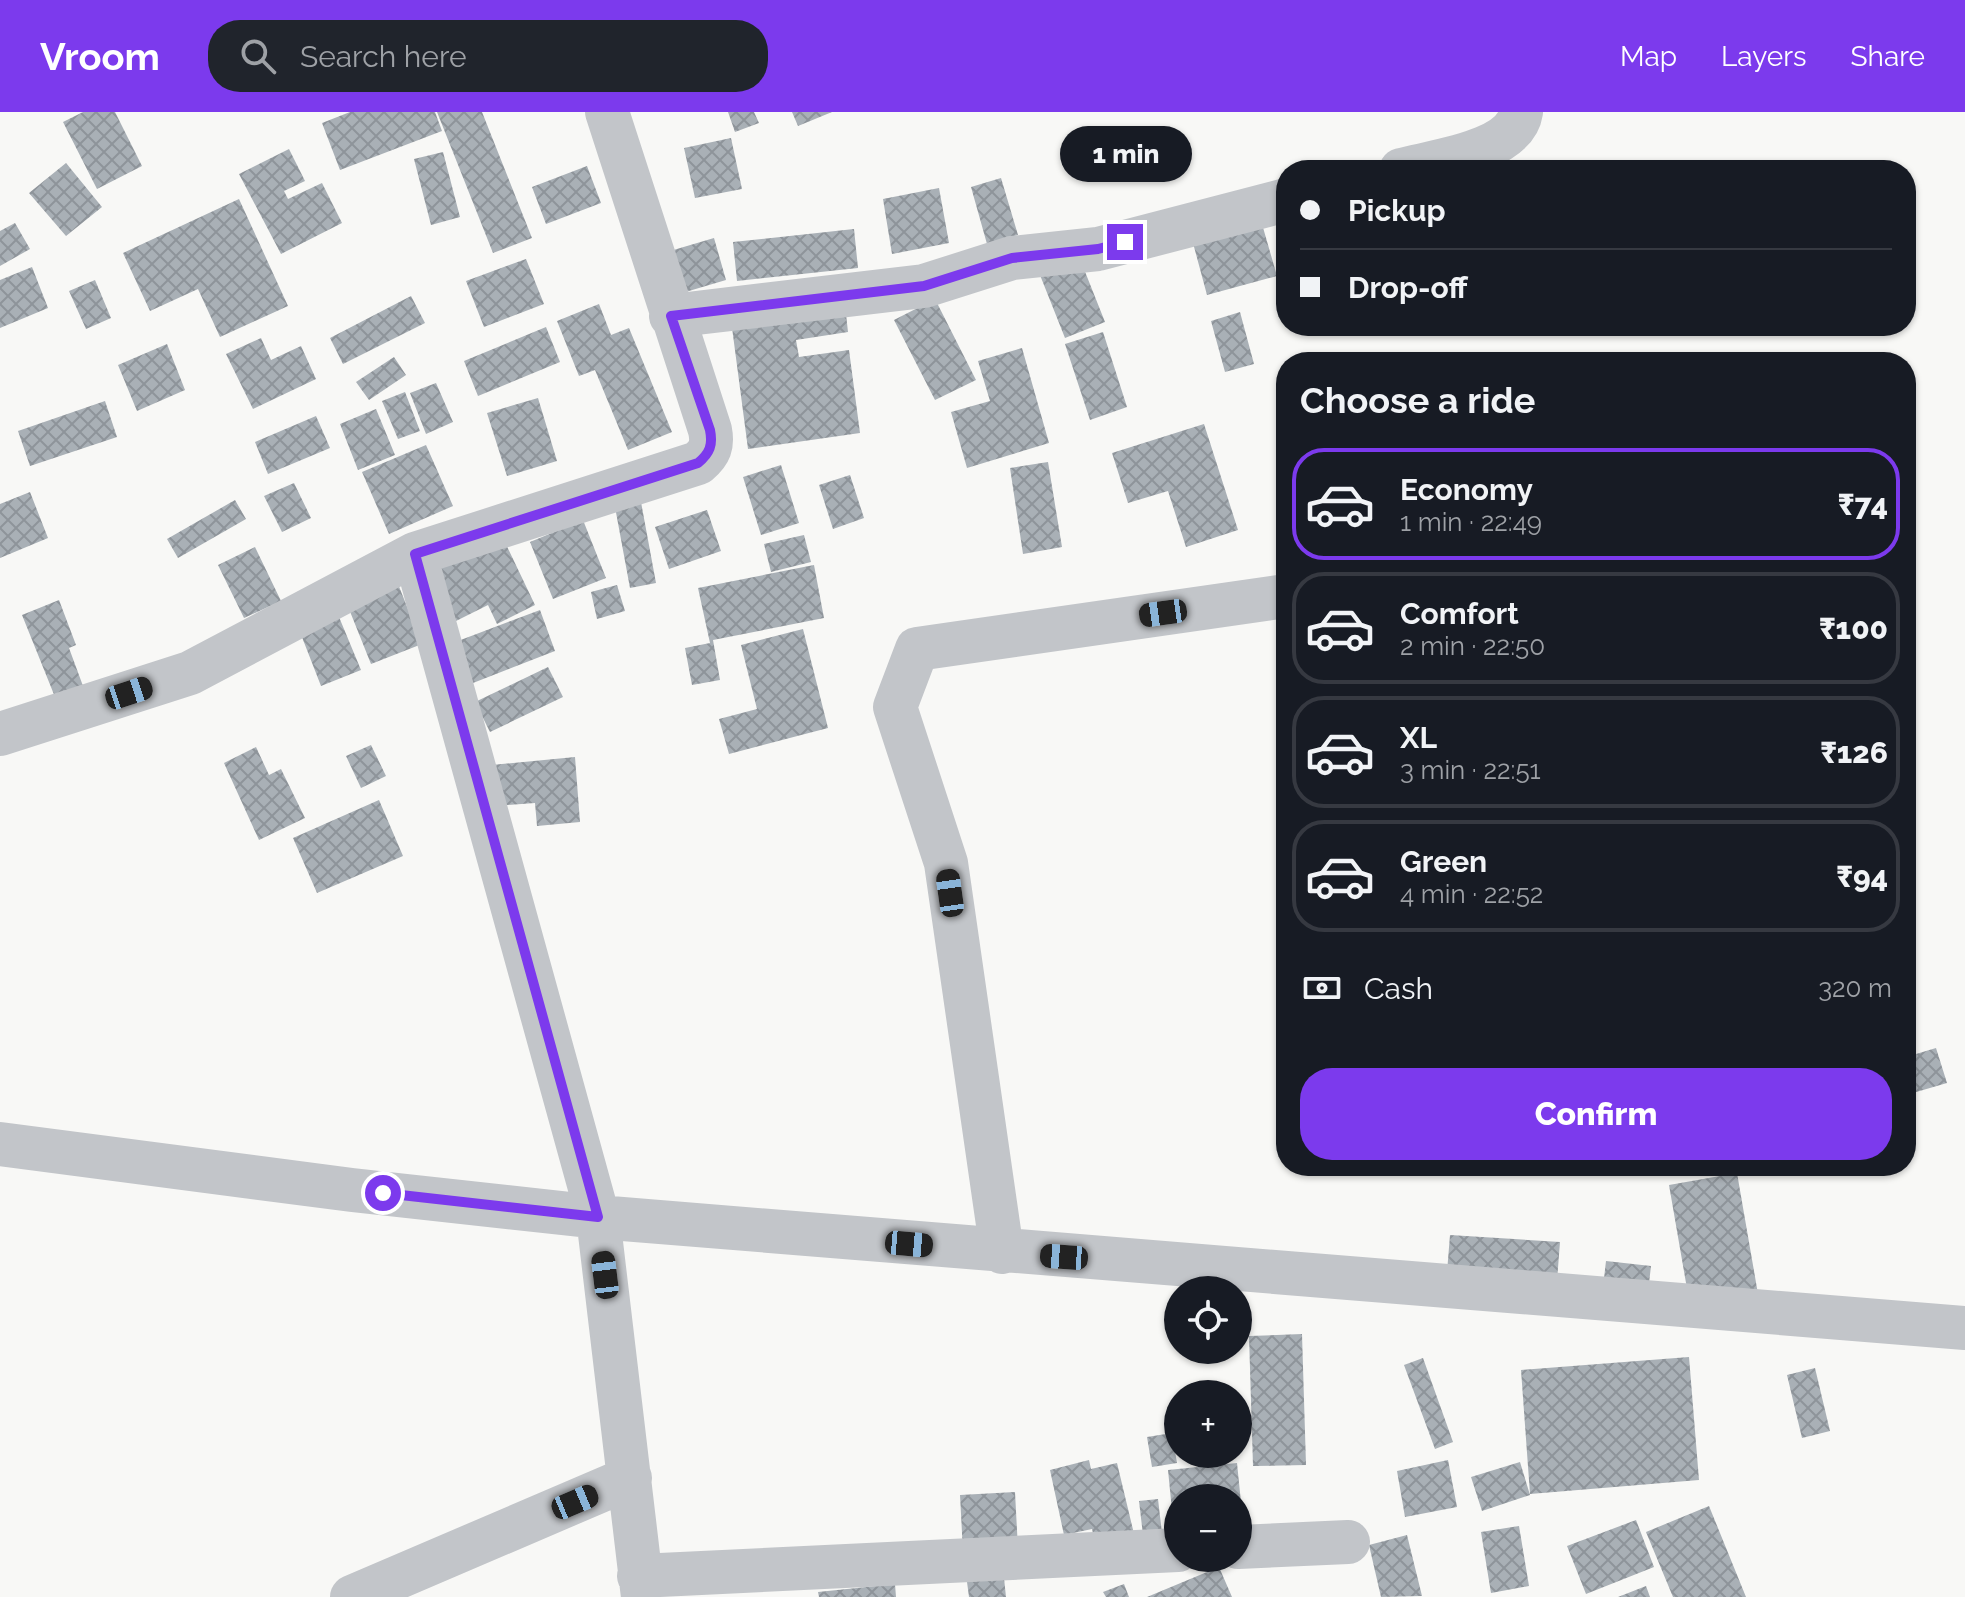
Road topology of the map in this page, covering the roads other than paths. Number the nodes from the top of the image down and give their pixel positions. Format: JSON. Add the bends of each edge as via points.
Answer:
{"nodes":[{"id":1,"x":607,"y":112,"type":"edge"},
{"id":2,"x":1521,"y":112,"type":"edge"},
{"id":3,"x":1438,"y":160,"type":"edge"},
{"id":4,"x":1276,"y":203,"type":"edge"},
{"id":5,"x":671,"y":316,"type":"junction"},
{"id":6,"x":415,"y":554,"type":"junction"},
{"id":7,"x":1276,"y":597,"type":"edge"},
{"id":8,"x":0,"y":734,"type":"edge"},
{"id":9,"x":0,"y":1144,"type":"edge"},
{"id":10,"x":598,"y":1217,"type":"junction"},
{"id":11,"x":1002,"y":1252,"type":"junction"},
{"id":12,"x":1965,"y":1328,"type":"edge"},
{"id":13,"x":630,"y":1478,"type":"junction"},
{"id":14,"x":1348,"y":1542,"type":"dead end"},
{"id":15,"x":1252,"y":1546,"type":"edge"},
{"id":16,"x":1164,"y":1551,"type":"edge"},
{"id":17,"x":641,"y":1586,"type":"edge"},
{"id":18,"x":352,"y":1597,"type":"edge"}],
"edges":[{"from":1,"to":5,"type":"street"},
{"from":2,"to":3,"type":"street","via":[[1520,122],[1491,146]]},
{"from":4,"to":5,"type":"street","via":[[1098,249],[1012,258],[924,286]]},
{"from":5,"to":6,"type":"street","via":[[710,430],[709,454],[698,463]]},
{"from":6,"to":8,"type":"street","via":[[190,673]]},
{"from":6,"to":10,"type":"street"},
{"from":7,"to":11,"type":"street","via":[[917,649],[895,707],[946,863]]},
{"from":9,"to":10,"type":"street"},
{"from":10,"to":11,"type":"street"},
{"from":10,"to":13,"type":"street"},
{"from":11,"to":12,"type":"street"},
{"from":13,"to":17,"type":"street"},
{"from":13,"to":18,"type":"street"},
{"from":14,"to":15,"type":"street"},
{"from":16,"to":17,"type":"street"}]}
